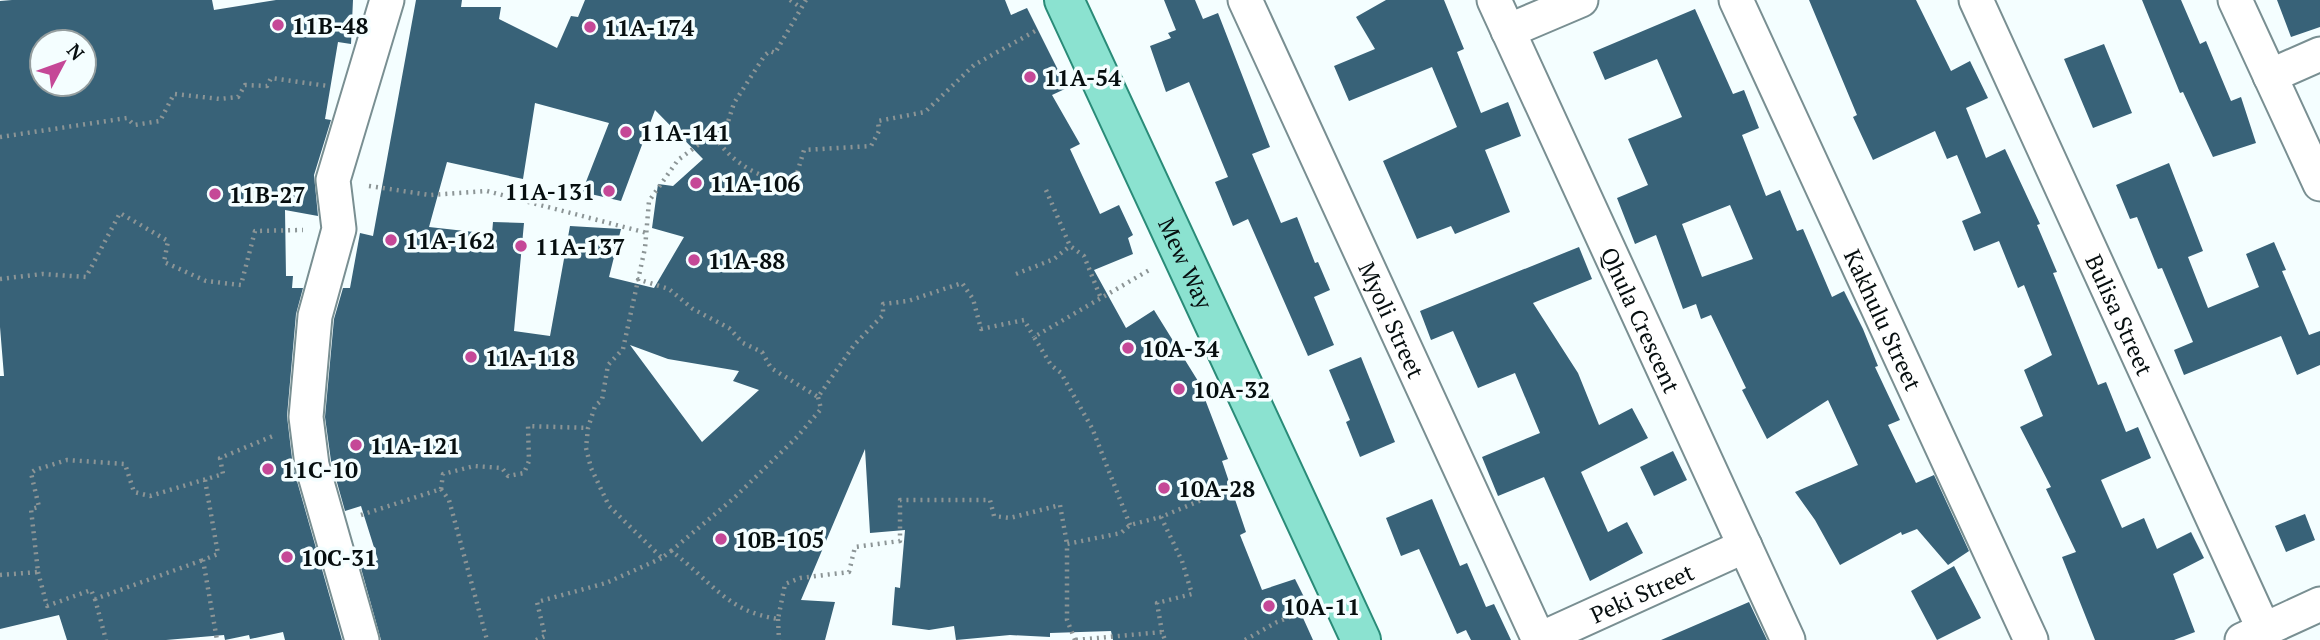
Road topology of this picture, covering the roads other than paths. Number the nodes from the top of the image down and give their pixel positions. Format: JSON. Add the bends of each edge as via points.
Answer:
{"nodes":[{"id":1,"x":387,"y":0,"type":"edge"},
{"id":2,"x":1245,"y":0,"type":"edge"},
{"id":3,"x":1494,"y":0,"type":"edge"},
{"id":4,"x":1581,"y":0,"type":"edge"},
{"id":5,"x":1736,"y":0,"type":"edge"},
{"id":6,"x":1976,"y":0,"type":"edge"},
{"id":7,"x":2235,"y":0,"type":"edge"},
{"id":8,"x":1067,"y":6,"type":"edge"},
{"id":9,"x":1508,"y":31,"type":"junction"},
{"id":10,"x":2320,"y":54,"type":"edge"},
{"id":11,"x":2270,"y":76,"type":"junction"},
{"id":12,"x":2320,"y":184,"type":"edge"},
{"id":13,"x":1745,"y":546,"type":"junction"},
{"id":14,"x":2320,"y":604,"type":"edge"},
{"id":15,"x":2253,"y":635,"type":"edge"},
{"id":16,"x":362,"y":640,"type":"edge"},
{"id":17,"x":1361,"y":640,"type":"edge"},
{"id":18,"x":1539,"y":640,"type":"edge"},
{"id":19,"x":1788,"y":640,"type":"edge"},
{"id":20,"x":2031,"y":640,"type":"edge"}],
"edges":[{"from":1,"to":16,"type":"street","via":[[333,180],[339,229],[315,316],[307,423],[310,458]]},
{"from":2,"to":18,"type":"street","name":"Myoli Street"},
{"from":3,"to":9,"type":"street","name":"Qhula Crescent"},
{"from":4,"to":9,"type":"street"},
{"from":5,"to":20,"type":"street","name":"Kakhulu Street"},
{"from":6,"to":15,"type":"street","name":"Bulisa Street"},
{"from":7,"to":11,"type":"street"},
{"from":8,"to":17,"type":"main road","name":"Mew Way"},
{"from":9,"to":13,"type":"street","name":"Qhula Crescent"},
{"from":10,"to":11,"type":"street"},
{"from":11,"to":12,"type":"street"},
{"from":13,"to":18,"type":"street","name":"Peki Street"},
{"from":13,"to":19,"type":"street","name":"Qhula Crescent"},
{"from":14,"to":15,"type":"street"}]}
